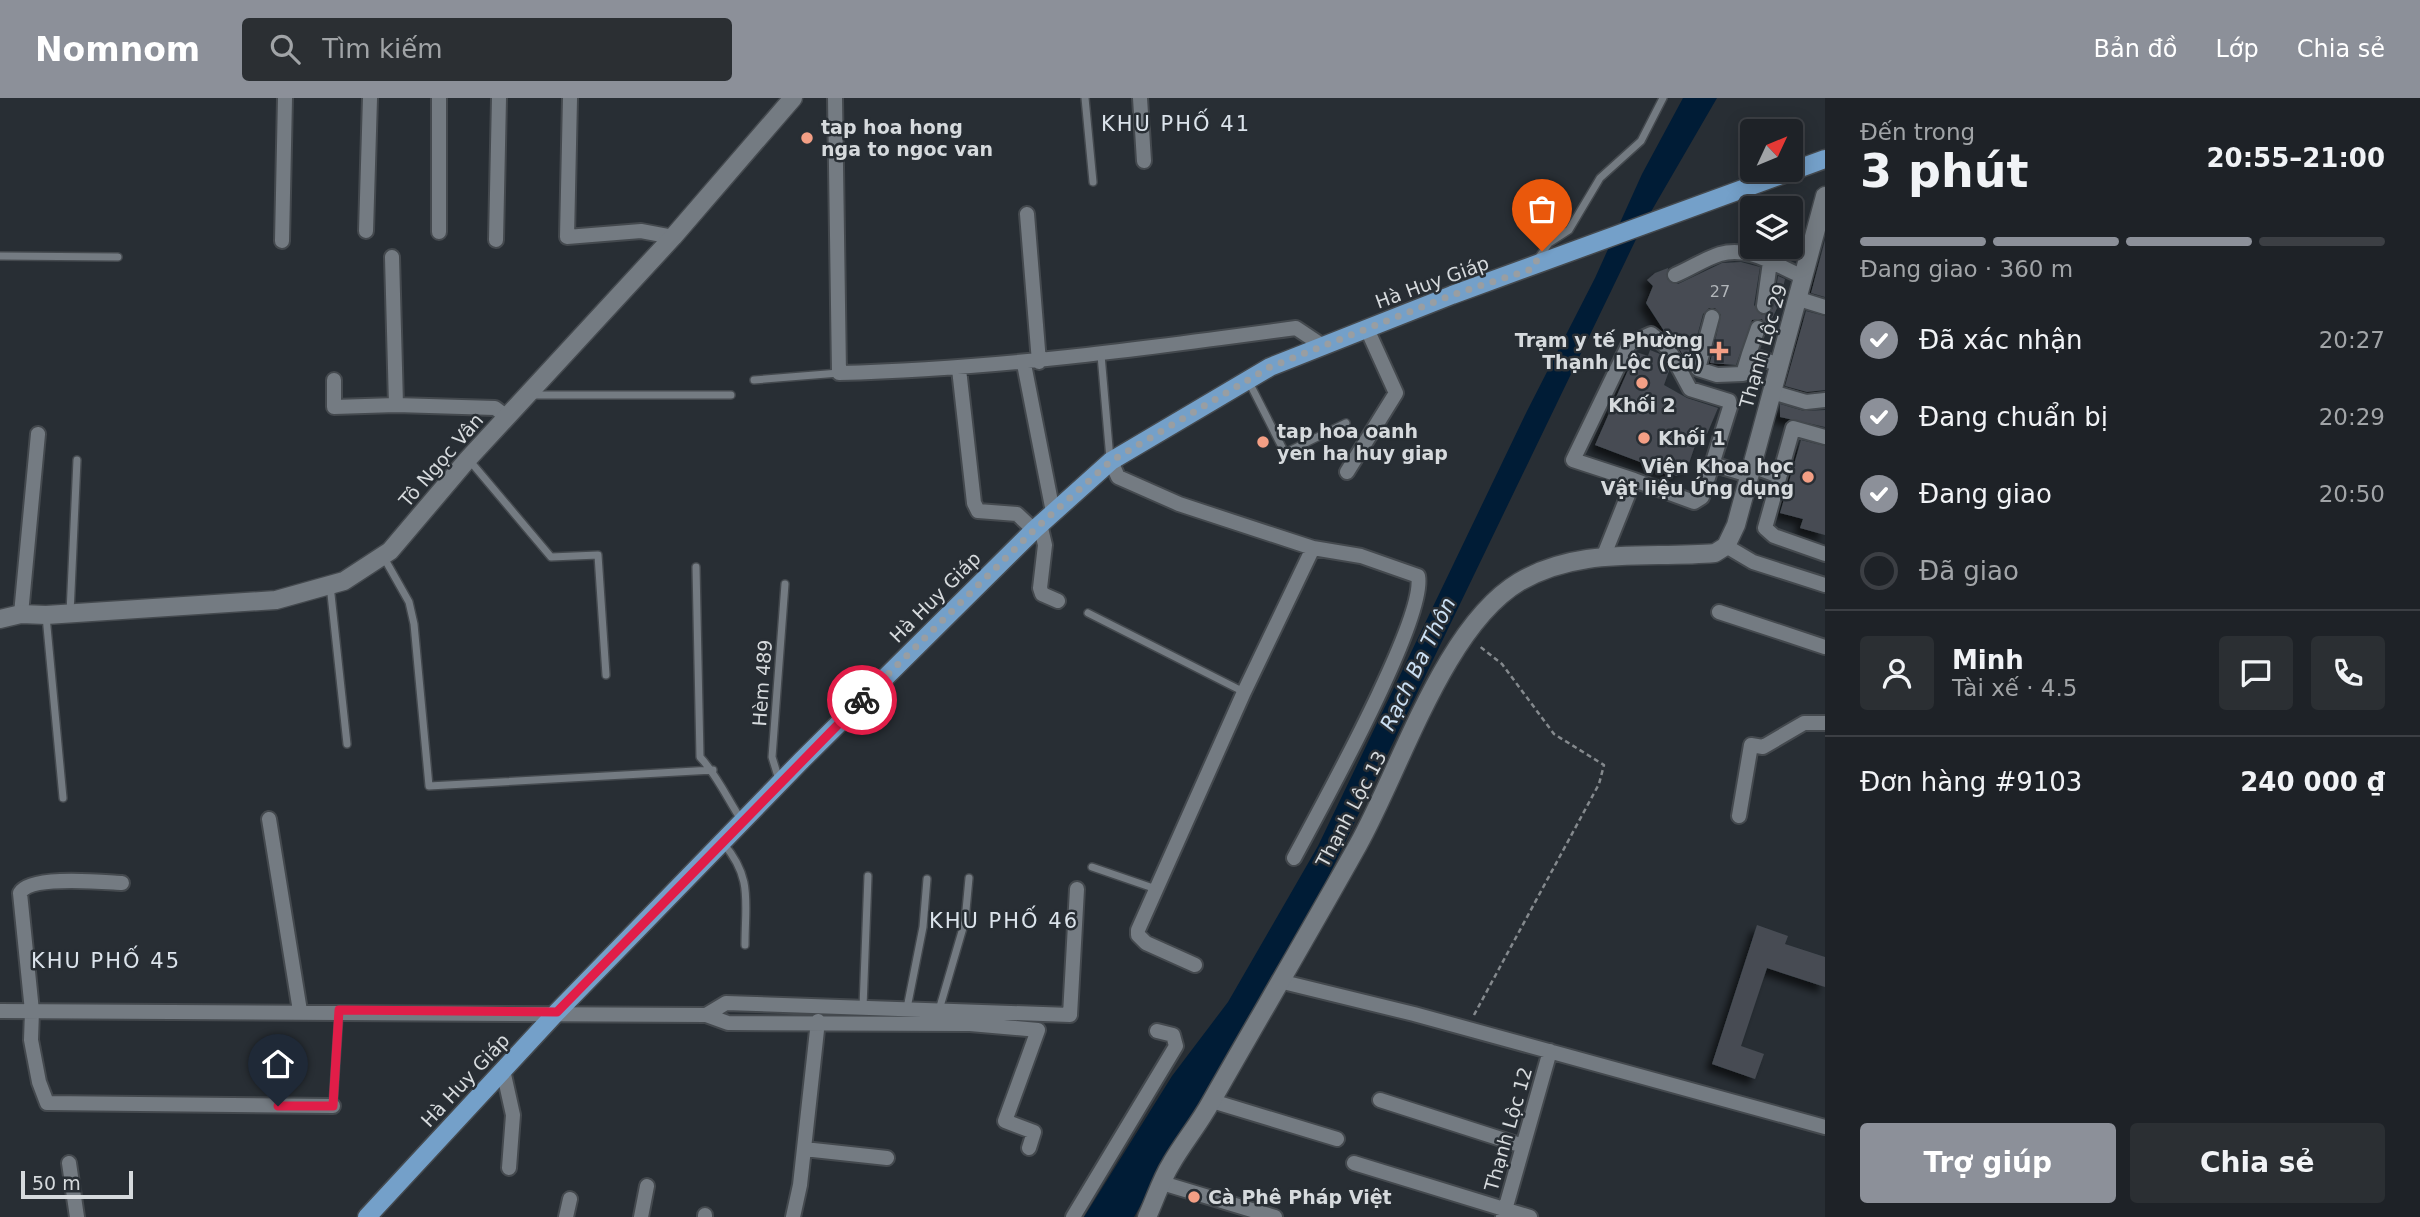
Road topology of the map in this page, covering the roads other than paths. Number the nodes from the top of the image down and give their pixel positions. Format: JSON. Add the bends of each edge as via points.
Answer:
{"nodes":[{"id":1,"x":285,"y":98,"type":"edge"},
{"id":2,"x":370,"y":98,"type":"edge"},
{"id":3,"x":439,"y":98,"type":"edge"},
{"id":4,"x":499,"y":98,"type":"edge"},
{"id":5,"x":570,"y":98,"type":"edge"},
{"id":6,"x":793,"y":98,"type":"edge"},
{"id":7,"x":835,"y":98,"type":"edge"},
{"id":8,"x":1085,"y":98,"type":"edge"},
{"id":9,"x":1140,"y":98,"type":"edge"},
{"id":10,"x":1663,"y":98,"type":"edge"},
{"id":11,"x":1825,"y":159,"type":"edge"},
{"id":12,"x":1144,"y":161,"type":"dead end"},
{"id":13,"x":1093,"y":182,"type":"dead end"},
{"id":14,"x":1825,"y":196,"type":"edge"},
{"id":15,"x":1027,"y":214,"type":"dead end"},
{"id":16,"x":366,"y":232,"type":"dead end"},
{"id":17,"x":439,"y":232,"type":"dead end"},
{"id":18,"x":673,"y":237,"type":"junction"},
{"id":19,"x":496,"y":240,"type":"dead end"},
{"id":20,"x":282,"y":241,"type":"dead end"},
{"id":21,"x":0,"y":256,"type":"edge"},
{"id":22,"x":118,"y":257,"type":"dead end"},
{"id":23,"x":392,"y":257,"type":"dead end"},
{"id":24,"x":1770,"y":262,"type":"junction"},
{"id":25,"x":1532,"y":269,"type":"junction"},
{"id":26,"x":1675,"y":275,"type":"dead end"},
{"id":27,"x":1804,"y":277,"type":"junction"},
{"id":28,"x":1799,"y":299,"type":"junction"},
{"id":29,"x":1764,"y":306,"type":"dead end"},
{"id":30,"x":1825,"y":307,"type":"edge"},
{"id":31,"x":1712,"y":317,"type":"dead end"},
{"id":32,"x":1758,"y":328,"type":"dead end"},
{"id":33,"x":1367,"y":329,"type":"junction"},
{"id":34,"x":1323,"y":346,"type":"junction"},
{"id":35,"x":1749,"y":354,"type":"junction"},
{"id":36,"x":1101,"y":355,"type":"junction"},
{"id":37,"x":1032,"y":363,"type":"junction"},
{"id":38,"x":1779,"y":365,"type":"junction"},
{"id":39,"x":959,"y":369,"type":"junction"},
{"id":40,"x":839,"y":373,"type":"junction"},
{"id":41,"x":334,"y":380,"type":"dead end"},
{"id":42,"x":754,"y":380,"type":"dead end"},
{"id":43,"x":1247,"y":380,"type":"junction"},
{"id":44,"x":1772,"y":392,"type":"junction"},
{"id":45,"x":528,"y":394,"type":"junction"},
{"id":46,"x":731,"y":395,"type":"dead end"},
{"id":47,"x":1825,"y":400,"type":"edge"},
{"id":48,"x":396,"y":405,"type":"junction"},
{"id":49,"x":507,"y":417,"type":"junction"},
{"id":50,"x":1346,"y":423,"type":"dead end"},
{"id":51,"x":38,"y":434,"type":"dead end"},
{"id":52,"x":1825,"y":437,"type":"edge"},
{"id":53,"x":468,"y":459,"type":"junction"},
{"id":54,"x":76,"y":460,"type":"dead end"},
{"id":55,"x":1111,"y":461,"type":"junction"},
{"id":56,"x":1712,"y":464,"type":"junction"},
{"id":57,"x":1751,"y":471,"type":"junction"},
{"id":58,"x":1347,"y":472,"type":"dead end"},
{"id":59,"x":1779,"y":476,"type":"junction"},
{"id":60,"x":1634,"y":480,"type":"junction"},
{"id":61,"x":1042,"y":522,"type":"junction"},
{"id":62,"x":1726,"y":545,"type":"junction"},
{"id":63,"x":1313,"y":548,"type":"junction"},
{"id":64,"x":1825,"y":554,"type":"edge"},
{"id":65,"x":1604,"y":555,"type":"junction"},
{"id":66,"x":382,"y":556,"type":"junction"},
{"id":67,"x":696,"y":567,"type":"dead end"},
{"id":68,"x":785,"y":584,"type":"dead end"},
{"id":69,"x":1825,"y":584,"type":"edge"},
{"id":70,"x":330,"y":585,"type":"junction"},
{"id":71,"x":1058,"y":601,"type":"dead end"},
{"id":72,"x":1719,"y":612,"type":"dead end"},
{"id":73,"x":1088,"y":613,"type":"dead end"},
{"id":74,"x":21,"y":614,"type":"junction"},
{"id":75,"x":70,"y":614,"type":"junction"},
{"id":76,"x":46,"y":615,"type":"junction"},
{"id":77,"x":0,"y":619,"type":"edge"},
{"id":78,"x":1825,"y":647,"type":"edge"},
{"id":79,"x":606,"y":675,"type":"dead end"},
{"id":80,"x":1244,"y":692,"type":"junction"},
{"id":81,"x":1825,"y":723,"type":"edge"},
{"id":82,"x":347,"y":744,"type":"dead end"},
{"id":83,"x":713,"y":770,"type":"junction"},
{"id":84,"x":780,"y":783,"type":"junction"},
{"id":85,"x":63,"y":798,"type":"dead end"},
{"id":86,"x":1739,"y":816,"type":"dead end"},
{"id":87,"x":269,"y":819,"type":"dead end"},
{"id":88,"x":743,"y":822,"type":"junction"},
{"id":89,"x":722,"y":843,"type":"junction"},
{"id":90,"x":1294,"y":858,"type":"dead end"},
{"id":91,"x":1092,"y":867,"type":"dead end"},
{"id":92,"x":868,"y":876,"type":"dead end"},
{"id":93,"x":969,"y":878,"type":"dead end"},
{"id":94,"x":927,"y":879,"type":"dead end"},
{"id":95,"x":122,"y":883,"type":"dead end"},
{"id":96,"x":1077,"y":889,"type":"dead end"},
{"id":97,"x":1156,"y":890,"type":"junction"},
{"id":98,"x":745,"y":944,"type":"dead end"},
{"id":99,"x":1195,"y":965,"type":"dead end"},
{"id":100,"x":1279,"y":981,"type":"junction"},
{"id":101,"x":863,"y":1007,"type":"junction"},
{"id":102,"x":907,"y":1008,"type":"junction"},
{"id":103,"x":339,"y":1010,"type":"junction"},
{"id":104,"x":939,"y":1010,"type":"junction"},
{"id":105,"x":0,"y":1011,"type":"edge"},
{"id":106,"x":33,"y":1011,"type":"junction"},
{"id":107,"x":300,"y":1011,"type":"junction"},
{"id":108,"x":557,"y":1012,"type":"junction"},
{"id":109,"x":706,"y":1014,"type":"junction"},
{"id":110,"x":818,"y":1021,"type":"junction"},
{"id":111,"x":1157,"y":1031,"type":"dead end"},
{"id":112,"x":1550,"y":1051,"type":"junction"},
{"id":113,"x":503,"y":1070,"type":"junction"},
{"id":114,"x":1380,"y":1100,"type":"dead end"},
{"id":115,"x":1212,"y":1101,"type":"junction"},
{"id":116,"x":333,"y":1106,"type":"joint"},
{"id":117,"x":1825,"y":1127,"type":"edge"},
{"id":118,"x":1337,"y":1139,"type":"dead end"},
{"id":119,"x":1523,"y":1146,"type":"junction"},
{"id":120,"x":1029,"y":1148,"type":"dead end"},
{"id":121,"x":804,"y":1149,"type":"junction"},
{"id":122,"x":887,"y":1158,"type":"dead end"},
{"id":123,"x":69,"y":1163,"type":"dead end"},
{"id":124,"x":1354,"y":1163,"type":"dead end"},
{"id":125,"x":509,"y":1168,"type":"dead end"},
{"id":126,"x":1162,"y":1183,"type":"junction"},
{"id":127,"x":647,"y":1186,"type":"dead end"},
{"id":128,"x":570,"y":1199,"type":"dead end"},
{"id":129,"x":1504,"y":1213,"type":"edge"},
{"id":130,"x":77,"y":1217,"type":"edge"},
{"id":131,"x":368,"y":1217,"type":"edge"},
{"id":132,"x":566,"y":1217,"type":"edge"},
{"id":133,"x":641,"y":1217,"type":"edge"},
{"id":134,"x":793,"y":1217,"type":"edge"},
{"id":135,"x":1073,"y":1217,"type":"edge"},
{"id":136,"x":1147,"y":1217,"type":"edge"},
{"id":137,"x":1275,"y":1217,"type":"edge"},
{"id":138,"x":1530,"y":1217,"type":"edge"}],
"edges":[{"from":1,"to":20,"type":"street"},
{"from":2,"to":16,"type":"street"},
{"from":3,"to":17,"type":"street"},
{"from":4,"to":19,"type":"street"},
{"from":5,"to":18,"type":"street","via":[[567,237],[641,231]]},
{"from":6,"to":18,"type":"street","name":"Tô Ngọc Vân"},
{"from":7,"to":40,"type":"street"},
{"from":8,"to":13,"type":"lane"},
{"from":9,"to":12,"type":"street"},
{"from":10,"to":25,"type":"lane","via":[[1642,141],[1600,178],[1569,230],[1549,243]]},
{"from":11,"to":25,"type":"main road","name":"Hà Huy Giáp"},
{"from":14,"to":27,"type":"street","name":"Thạnh Lộc 29"},
{"from":15,"to":37,"type":"street"},
{"from":18,"to":45,"type":"street","name":"Tô Ngọc Vân"},
{"from":21,"to":22,"type":"lane"},
{"from":23,"to":48,"type":"street"},
{"from":24,"to":26,"type":"street","via":[[1756,255],[1722,253]]},
{"from":24,"to":27,"type":"street"},
{"from":24,"to":29,"type":"street"},
{"from":25,"to":33,"type":"main road","name":"Hà Huy Giáp"},
{"from":27,"to":28,"type":"street","name":"Thạnh Lộc 29"},
{"from":28,"to":30,"type":"street"},
{"from":28,"to":38,"type":"street","name":"Thạnh Lộc 29"},
{"from":31,"to":35,"type":"street","via":[[1698,369],[1743,374]]},
{"from":32,"to":35,"type":"street"},
{"from":33,"to":34,"type":"main road","name":"Hà Huy Giáp"},
{"from":33,"to":58,"type":"street","via":[[1395,393]]},
{"from":34,"to":36,"type":"street","via":[[1296,328]]},
{"from":34,"to":43,"type":"main road","name":"Hà Huy Giáp"},
{"from":35,"to":38,"type":"street"},
{"from":36,"to":37,"type":"street"},
{"from":36,"to":55,"type":"lane"},
{"from":37,"to":39,"type":"street"},
{"from":37,"to":61,"type":"street"},
{"from":38,"to":44,"type":"street","name":"Thạnh Lộc 29"},
{"from":39,"to":40,"type":"street"},
{"from":39,"to":61,"type":"street","via":[[978,511],[1017,514]]},
{"from":40,"to":42,"type":"lane"},
{"from":41,"to":48,"type":"street","via":[[334,407]]},
{"from":43,"to":50,"type":"lane","via":[[1285,453]]},
{"from":43,"to":55,"type":"main road","name":"Hà Huy Giáp"},
{"from":44,"to":47,"type":"street","via":[[1806,402]]},
{"from":44,"to":57,"type":"street","name":"Thạnh Lộc 29"},
{"from":45,"to":46,"type":"lane"},
{"from":45,"to":49,"type":"street","name":"Tô Ngọc Vân"},
{"from":48,"to":49,"type":"street","via":[[495,408]]},
{"from":49,"to":53,"type":"street","name":"Tô Ngọc Vân"},
{"from":51,"to":74,"type":"street"},
{"from":52,"to":59,"type":"street","via":[[1793,428]]},
{"from":53,"to":66,"type":"street","name":"Tô Ngọc Vân"},
{"from":53,"to":79,"type":"lane","via":[[551,557],[598,555]]},
{"from":54,"to":75,"type":"lane"},
{"from":55,"to":61,"type":"main road","name":"Hà Huy Giáp"},
{"from":55,"to":63,"type":"street","via":[[1118,477],[1166,498]]},
{"from":56,"to":57,"type":"street"},
{"from":56,"to":60,"type":"street","via":[[1702,497],[1694,502]]},
{"from":56,"to":60,"type":"street","via":[[1728,401],[1690,389],[1668,348],[1651,334],[1629,344],[1573,460]]},
{"from":57,"to":59,"type":"street"},
{"from":57,"to":62,"type":"street","name":"Thạnh Lộc 29"},
{"from":59,"to":64,"type":"street","via":[[1766,521],[1768,532]]},
{"from":60,"to":65,"type":"street"},
{"from":61,"to":71,"type":"street","via":[[1045,545],[1040,589]]},
{"from":61,"to":84,"type":"main road","name":"Hà Huy Giáp"},
{"from":62,"to":65,"type":"street","name":"Thạnh Lộc 13","via":[[1715,553]]},
{"from":62,"to":69,"type":"street","via":[[1753,562]]},
{"from":63,"to":80,"type":"street"},
{"from":63,"to":90,"type":"street","via":[[1391,566],[1418,576],[1420,586],[1380,693]]},
{"from":65,"to":100,"type":"street","name":"Thạnh Lộc 13","via":[[1547,568],[1518,583],[1480,615],[1427,703],[1387,792]]},
{"from":66,"to":70,"type":"street","name":"Tô Ngọc Vân"},
{"from":66,"to":83,"type":"lane","via":[[409,602],[414,624],[429,786]]},
{"from":67,"to":83,"type":"lane","via":[[700,757]]},
{"from":68,"to":84,"type":"lane","name":"Hèm 489","via":[[772,757]]},
{"from":70,"to":75,"type":"street","name":"Tô Ngọc Vân","via":[[276,600]]},
{"from":70,"to":82,"type":"lane"},
{"from":72,"to":78,"type":"street"},
{"from":73,"to":80,"type":"lane"},
{"from":74,"to":76,"type":"street","name":"Tô Ngọc Vân"},
{"from":74,"to":77,"type":"street","name":"Tô Ngọc Vân"},
{"from":75,"to":76,"type":"street","name":"Tô Ngọc Vân"},
{"from":76,"to":85,"type":"lane"},
{"from":80,"to":97,"type":"street"},
{"from":81,"to":86,"type":"street","via":[[1804,723],[1763,747],[1751,745]]},
{"from":83,"to":88,"type":"lane"},
{"from":84,"to":88,"type":"main road","name":"Hà Huy Giáp"},
{"from":87,"to":107,"type":"street"},
{"from":88,"to":89,"type":"main road","name":"Hà Huy Giáp"},
{"from":89,"to":98,"type":"lane","via":[[745,877]]},
{"from":89,"to":108,"type":"main road","name":"Hà Huy Giáp"},
{"from":91,"to":97,"type":"lane"},
{"from":92,"to":101,"type":"lane"},
{"from":93,"to":104,"type":"lane","via":[[965,921]]},
{"from":94,"to":102,"type":"lane"},
{"from":95,"to":106,"type":"street","via":[[69,881],[23,888]]},
{"from":96,"to":104,"type":"street","via":[[1070,1015]]},
{"from":97,"to":99,"type":"street","via":[[1138,936]]},
{"from":100,"to":112,"type":"street"},
{"from":100,"to":115,"type":"street","name":"Thạnh Lộc 13"},
{"from":101,"to":102,"type":"street"},
{"from":101,"to":109,"type":"street","via":[[726,1003]]},
{"from":102,"to":104,"type":"street"},
{"from":103,"to":107,"type":"street"},
{"from":103,"to":108,"type":"street"},
{"from":103,"to":116,"type":"lane"},
{"from":105,"to":106,"type":"street"},
{"from":106,"to":107,"type":"street"},
{"from":106,"to":116,"type":"street","via":[[31,1040],[38,1082],[47,1103]]},
{"from":108,"to":109,"type":"street"},
{"from":108,"to":113,"type":"main road","name":"Hà Huy Giáp"},
{"from":109,"to":110,"type":"street","via":[[728,1023]]},
{"from":110,"to":120,"type":"street","via":[[1038,1030],[1005,1121],[1034,1132]]},
{"from":110,"to":121,"type":"street"},
{"from":111,"to":135,"type":"street","via":[[1173,1035],[1176,1046]]},
{"from":112,"to":117,"type":"street"},
{"from":112,"to":119,"type":"street","name":"Thạnh Lộc 12"},
{"from":113,"to":125,"type":"street","via":[[513,1115]]},
{"from":113,"to":131,"type":"main road","name":"Hà Huy Giáp"},
{"from":114,"to":119,"type":"street"},
{"from":115,"to":118,"type":"street"},
{"from":115,"to":126,"type":"street","name":"Thạnh Lộc 13"},
{"from":119,"to":129,"type":"street","name":"Thạnh Lộc 12"},
{"from":121,"to":122,"type":"street"},
{"from":121,"to":134,"type":"street"},
{"from":123,"to":130,"type":"street"},
{"from":124,"to":129,"type":"street"},
{"from":126,"to":136,"type":"street","name":"Thạnh Lộc 13"},
{"from":126,"to":137,"type":"street"},
{"from":127,"to":133,"type":"street"},
{"from":128,"to":132,"type":"street"},
{"from":129,"to":138,"type":"street"}]}
